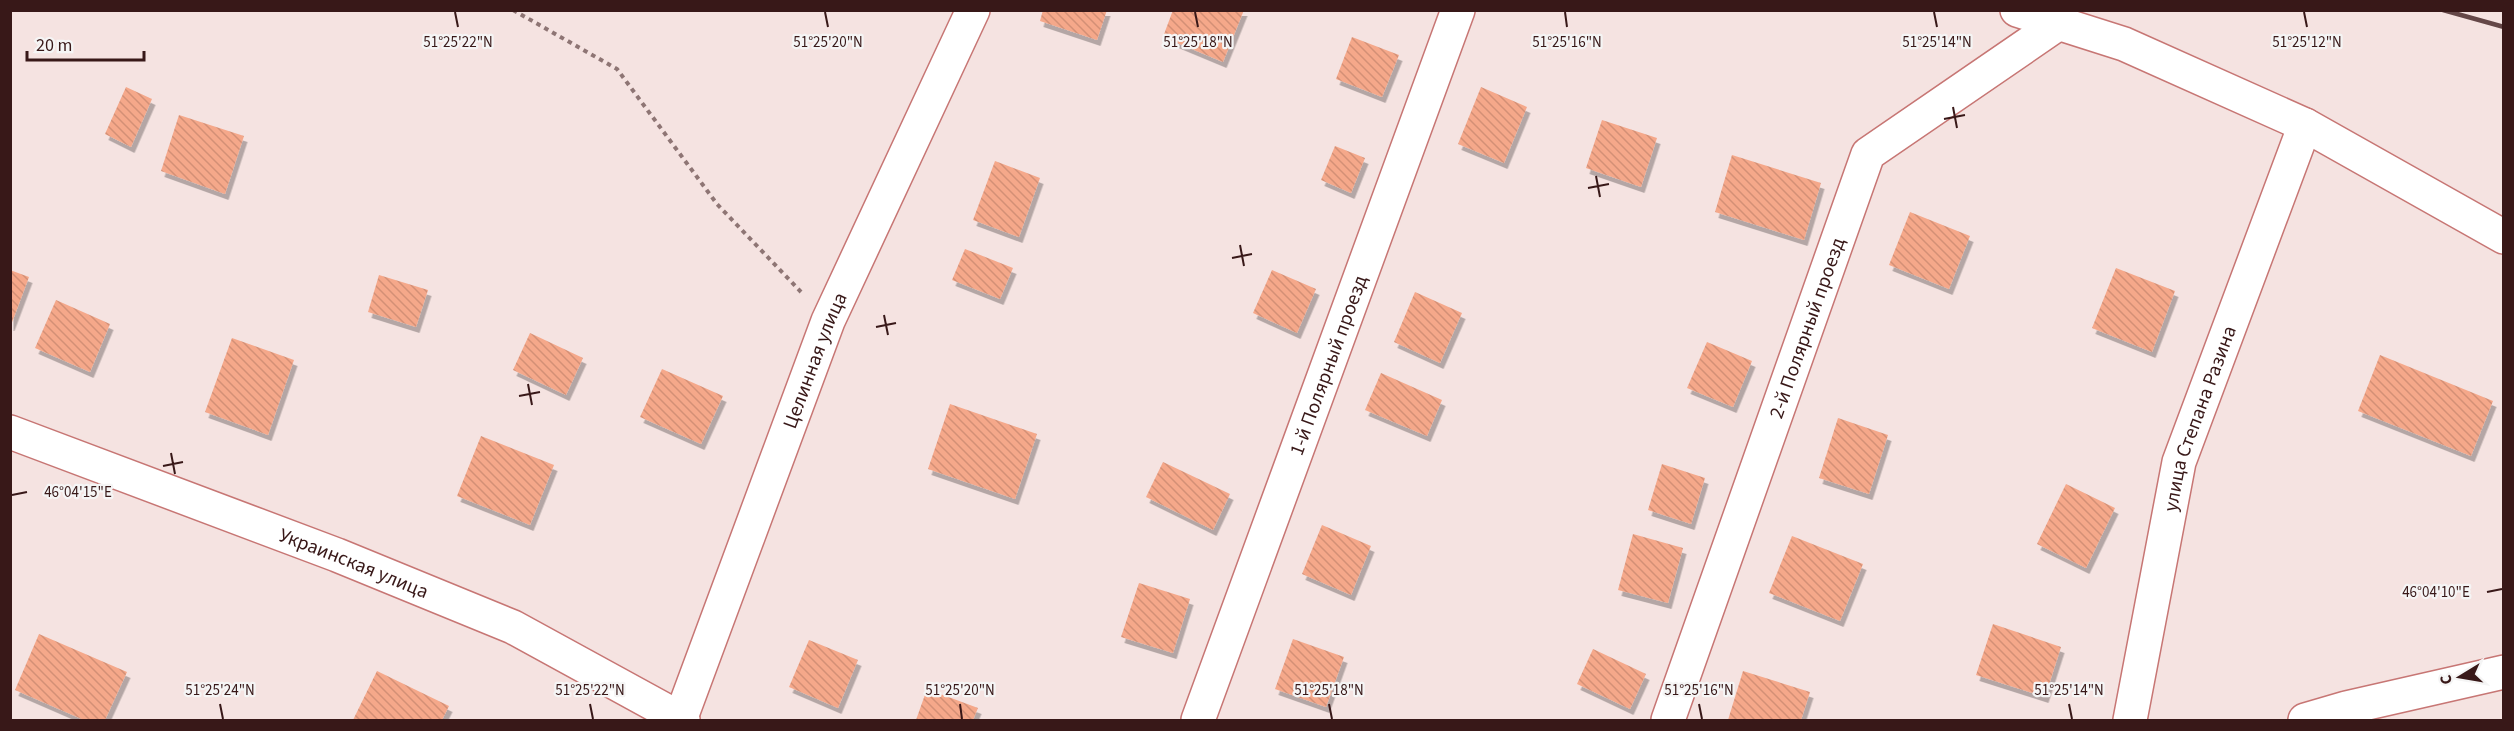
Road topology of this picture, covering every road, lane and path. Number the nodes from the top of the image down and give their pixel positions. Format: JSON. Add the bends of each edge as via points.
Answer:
{"nodes":[{"id":1,"x":513,"y":10,"type":"edge"},
{"id":2,"x":973,"y":10,"type":"edge"},
{"id":3,"x":1458,"y":10,"type":"edge"},
{"id":4,"x":2017,"y":10,"type":"edge"},
{"id":5,"x":2059,"y":24,"type":"junction"},
{"id":6,"x":2305,"y":124,"type":"junction"},
{"id":7,"x":2504,"y":237,"type":"edge"},
{"id":8,"x":828,"y":321,"type":"junction"},
{"id":9,"x":10,"y":432,"type":"edge"},
{"id":10,"x":2504,"y":672,"type":"edge"},
{"id":11,"x":681,"y":720,"type":"edge"},
{"id":12,"x":1198,"y":720,"type":"edge"},
{"id":13,"x":1668,"y":720,"type":"edge"},
{"id":14,"x":2130,"y":720,"type":"edge"},
{"id":15,"x":2305,"y":720,"type":"edge"}],
"edges":[{"from":1,"to":8,"type":"path","via":[[617,69],[717,204]]},
{"from":2,"to":8,"type":"street","name":"Целинная улица"},
{"from":3,"to":12,"type":"street","name":"1-й Полярный проезд"},
{"from":4,"to":5,"type":"street"},
{"from":5,"to":6,"type":"street","via":[[2124,44]]},
{"from":5,"to":13,"type":"street","name":"2-й Полярный проезд","via":[[1868,154]]},
{"from":6,"to":7,"type":"street"},
{"from":6,"to":14,"type":"street","name":"улица Степана Разина","via":[[2179,462]]},
{"from":8,"to":11,"type":"street","name":"Целинная улица"},
{"from":9,"to":11,"type":"street","name":"Украинская улица","via":[[337,555],[513,627]]},
{"from":10,"to":15,"type":"street"}]}
